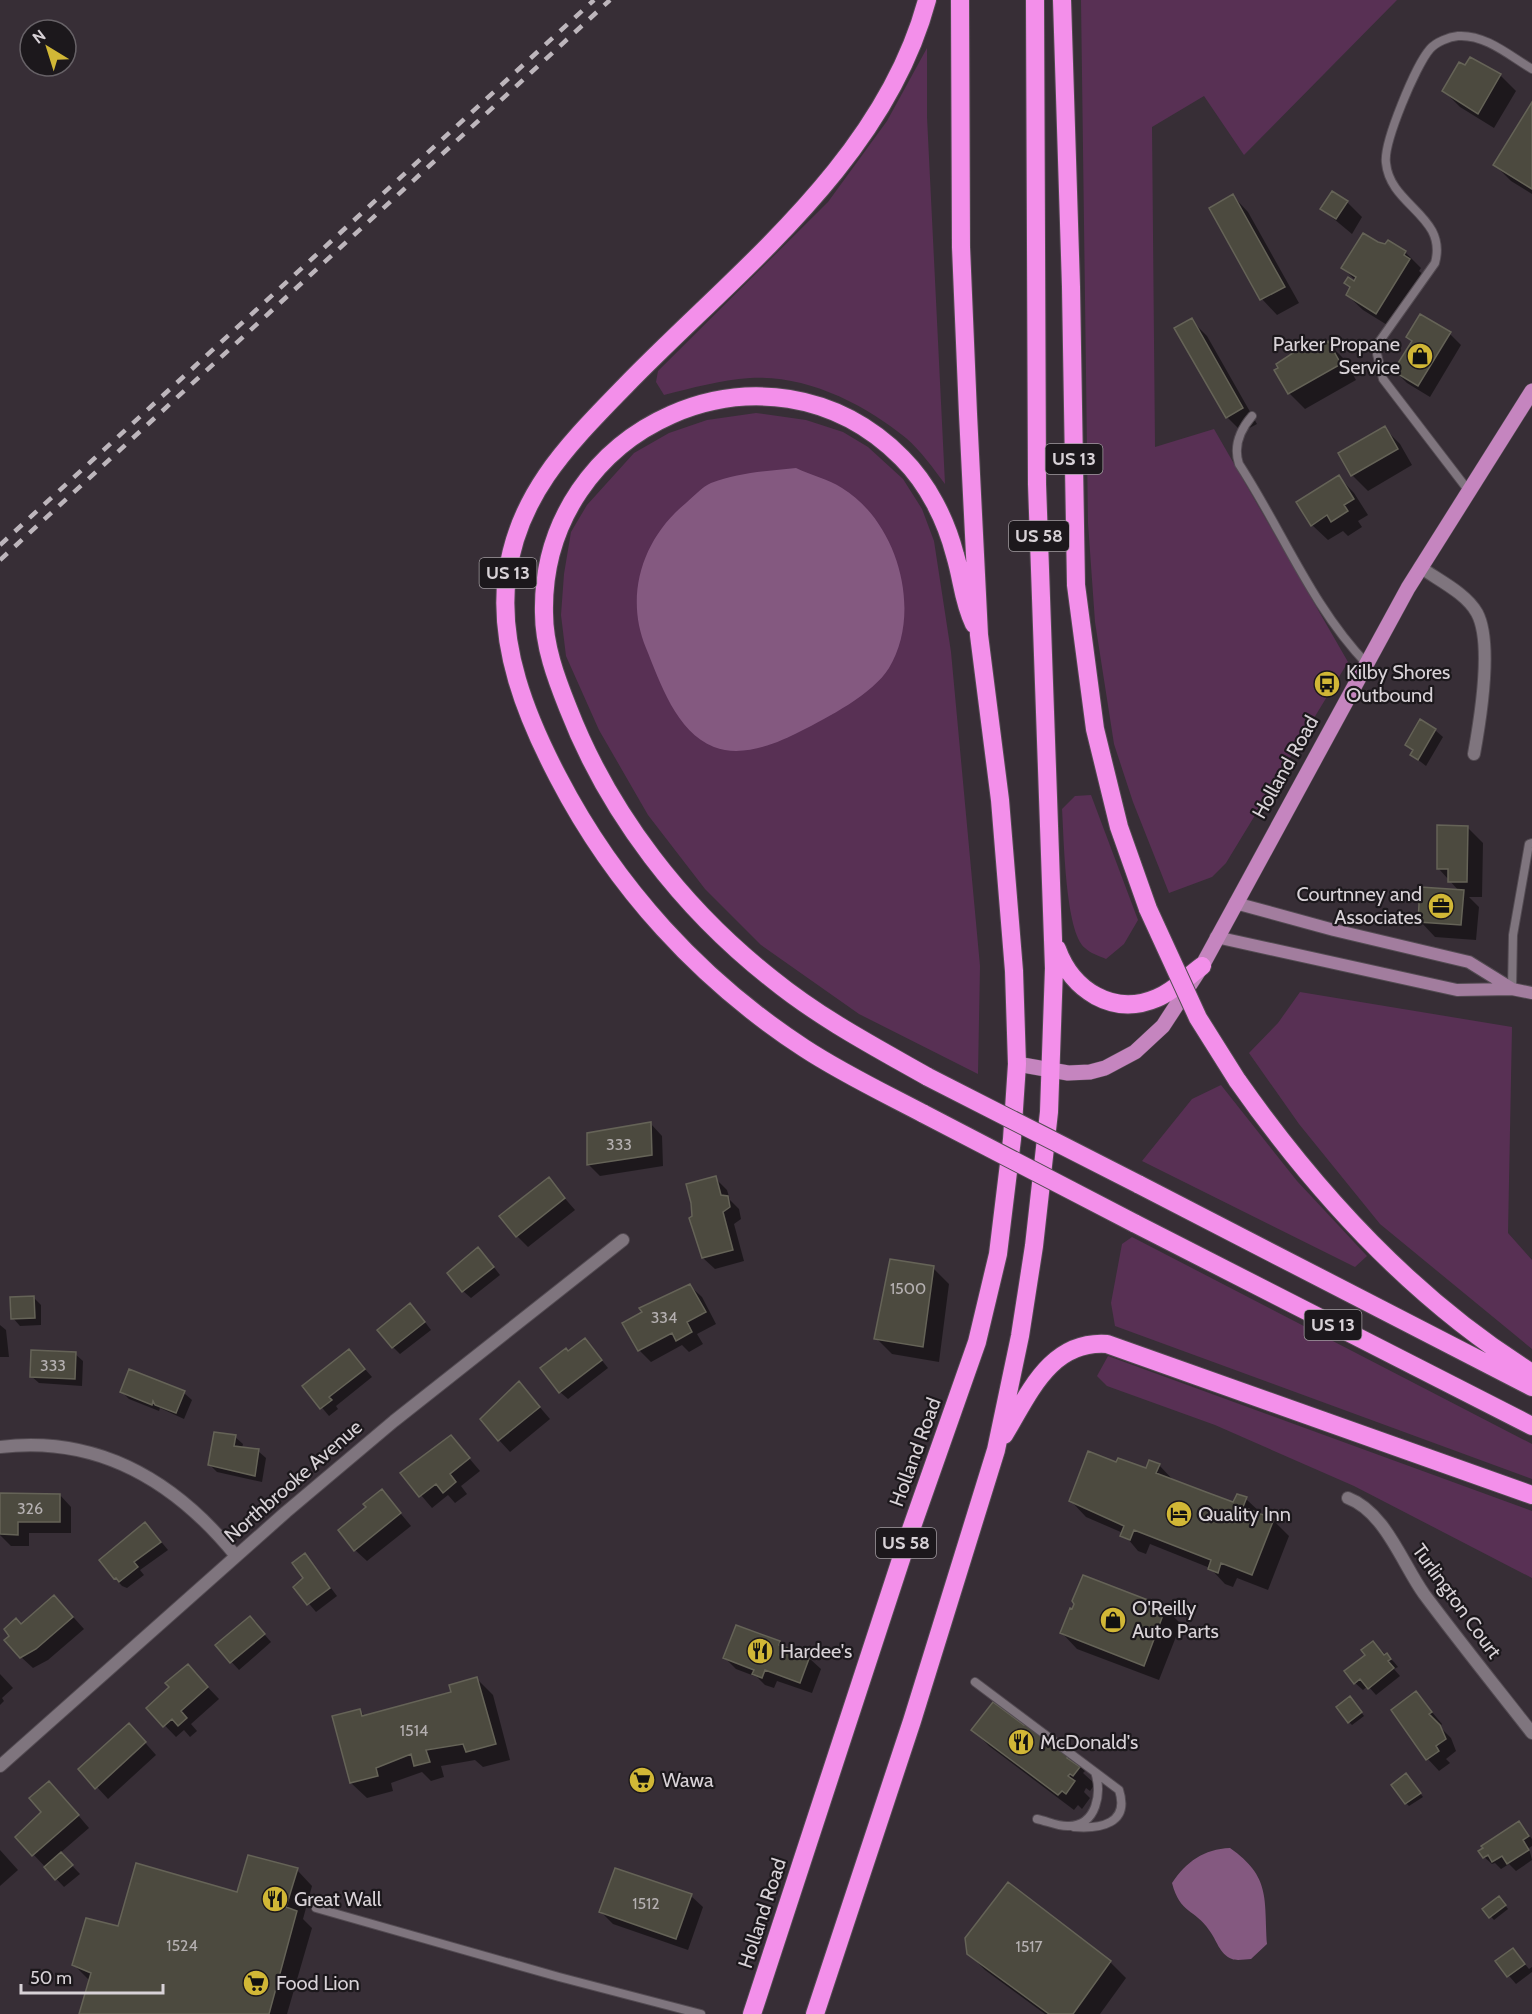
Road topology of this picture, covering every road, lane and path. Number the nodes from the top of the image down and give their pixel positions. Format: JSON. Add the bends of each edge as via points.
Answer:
{"nodes":[{"id":1,"x":927,"y":0,"type":"edge"},
{"id":2,"x":960,"y":0,"type":"edge"},
{"id":3,"x":1035,"y":0,"type":"edge"},
{"id":4,"x":1062,"y":0,"type":"edge"},
{"id":5,"x":1532,"y":69,"type":"edge"},
{"id":6,"x":1532,"y":391,"type":"edge"},
{"id":7,"x":1251,"y":416,"type":"dead end"},
{"id":8,"x":1468,"y":490,"type":"junction"},
{"id":9,"x":1420,"y":567,"type":"junction"},
{"id":10,"x":979,"y":635,"type":"junction"},
{"id":11,"x":1367,"y":664,"type":"junction"},
{"id":12,"x":1474,"y":754,"type":"dead end"},
{"id":13,"x":1532,"y":843,"type":"edge"},
{"id":14,"x":1235,"y":903,"type":"junction"},
{"id":15,"x":1216,"y":937,"type":"junction"},
{"id":16,"x":1053,"y":939,"type":"junction"},
{"id":17,"x":1202,"y":966,"type":"junction"},
{"id":18,"x":1512,"y":989,"type":"junction"},
{"id":19,"x":1532,"y":993,"type":"edge"},
{"id":20,"x":1017,"y":1064,"type":"junction"},
{"id":21,"x":1051,"y":1071,"type":"junction"},
{"id":22,"x":623,"y":1240,"type":"dead end"},
{"id":23,"x":1532,"y":1373,"type":"edge"},
{"id":24,"x":1532,"y":1387,"type":"edge"},
{"id":25,"x":1532,"y":1426,"type":"edge"},
{"id":26,"x":0,"y":1447,"type":"edge"},
{"id":27,"x":996,"y":1450,"type":"junction"},
{"id":28,"x":1532,"y":1495,"type":"edge"},
{"id":29,"x":1348,"y":1498,"type":"dead end"},
{"id":30,"x":236,"y":1556,"type":"junction"},
{"id":31,"x":975,"y":1682,"type":"dead end"},
{"id":32,"x":1532,"y":1733,"type":"edge"},
{"id":33,"x":0,"y":1766,"type":"edge"},
{"id":34,"x":1095,"y":1772,"type":"junction"},
{"id":35,"x":1037,"y":1818,"type":"dead end"},
{"id":36,"x":1068,"y":1826,"type":"junction"},
{"id":37,"x":316,"y":1908,"type":"dead end"},
{"id":38,"x":663,"y":2004,"type":"junction"},
{"id":39,"x":659,"y":2014,"type":"edge"},
{"id":40,"x":701,"y":2014,"type":"edge"},
{"id":41,"x":752,"y":2014,"type":"edge"},
{"id":42,"x":815,"y":2014,"type":"edge"}],
"edges":[{"from":1,"to":25,"type":"highway","number":"US 13","bridge":true,"via":[[887,95],[835,171],[553,463],[535,490],[513,545],[505,616],[524,699],[548,757],[594,839],[648,912],[682,950],[753,1011],[804,1048],[924,1114]]},
{"from":2,"to":10,"type":"highway","number":"US 58","via":[[962,247]]},
{"from":3,"to":16,"type":"highway","number":"US 58","via":[[1037,484]]},
{"from":4,"to":23,"type":"highway","number":"US 13","bridge":true,"via":[[1076,585],[1097,738],[1119,827],[1148,909],[1198,1018],[1278,1137],[1353,1225],[1475,1334]]},
{"from":5,"to":8,"type":"lane","via":[[1471,36],[1442,40],[1430,49],[1403,100],[1386,150],[1394,187],[1433,230],[1438,251],[1434,263],[1379,342],[1378,368]]},
{"from":6,"to":8,"type":"main road","name":"Holland Road"},
{"from":7,"to":11,"type":"lane","via":[[1238,438],[1239,464],[1328,617]]},
{"from":8,"to":9,"type":"main road","name":"Holland Road"},
{"from":9,"to":11,"type":"main road","name":"Holland Road"},
{"from":9,"to":12,"type":"street","via":[[1461,595],[1478,613],[1484,645],[1483,702]]},
{"from":10,"to":20,"type":"highway","number":"US 58","via":[[1000,800]]},
{"from":10,"to":24,"type":"highway","bridge":true,"via":[[963,600],[957,559],[945,525],[932,498],[903,459],[855,422],[827,409],[766,397],[725,398],[678,410],[616,449],[586,481],[557,531],[545,584],[547,644],[574,725],[595,770],[658,865],[696,909],[770,979],[830,1021],[928,1077]]},
{"from":11,"to":14,"type":"main road","name":"Holland Road"},
{"from":13,"to":18,"type":"lane","via":[[1514,934]]},
{"from":14,"to":15,"type":"main road","name":"Holland Road"},
{"from":14,"to":18,"type":"street","via":[[1469,962]]},
{"from":15,"to":17,"type":"main road","name":"Holland Road"},
{"from":15,"to":18,"type":"street","via":[[1457,990]]},
{"from":16,"to":17,"type":"highway","via":[[1063,965],[1076,983],[1089,993],[1113,1001],[1155,999]]},
{"from":16,"to":21,"type":"highway","number":"US 58"},
{"from":17,"to":21,"type":"main road","name":"Holland Road","via":[[1163,1026],[1136,1052],[1090,1072]]},
{"from":18,"to":19,"type":"street"},
{"from":20,"to":21,"type":"main road","name":"Holland Road"},
{"from":20,"to":41,"type":"highway","name":"Holland Road","number":"US 58","via":[[1004,1211],[986,1313]]},
{"from":21,"to":27,"type":"highway","number":"US 58","via":[[1034,1246]]},
{"from":22,"to":30,"type":"street","name":"Northbrooke Avenue","via":[[394,1421]]},
{"from":26,"to":30,"type":"street","via":[[70,1448],[130,1467],[190,1507]]},
{"from":27,"to":28,"type":"highway","via":[[1054,1360],[1079,1345],[1107,1344]]},
{"from":27,"to":42,"type":"highway","number":"US 58"},
{"from":29,"to":32,"type":"street","name":"Turlington Court","via":[[1360,1502],[1381,1526],[1423,1592]]},
{"from":30,"to":33,"type":"street","name":"Northbrooke Avenue"},
{"from":31,"to":34,"type":"lane"},
{"from":34,"to":36,"type":"lane","via":[[1100,1786],[1098,1802],[1082,1824]]},
{"from":34,"to":36,"type":"lane","via":[[1119,1790],[1121,1810],[1105,1826]]},
{"from":35,"to":36,"type":"lane"},
{"from":37,"to":38,"type":"lane"},
{"from":38,"to":39,"type":"lane"},
{"from":38,"to":40,"type":"lane"}]}
